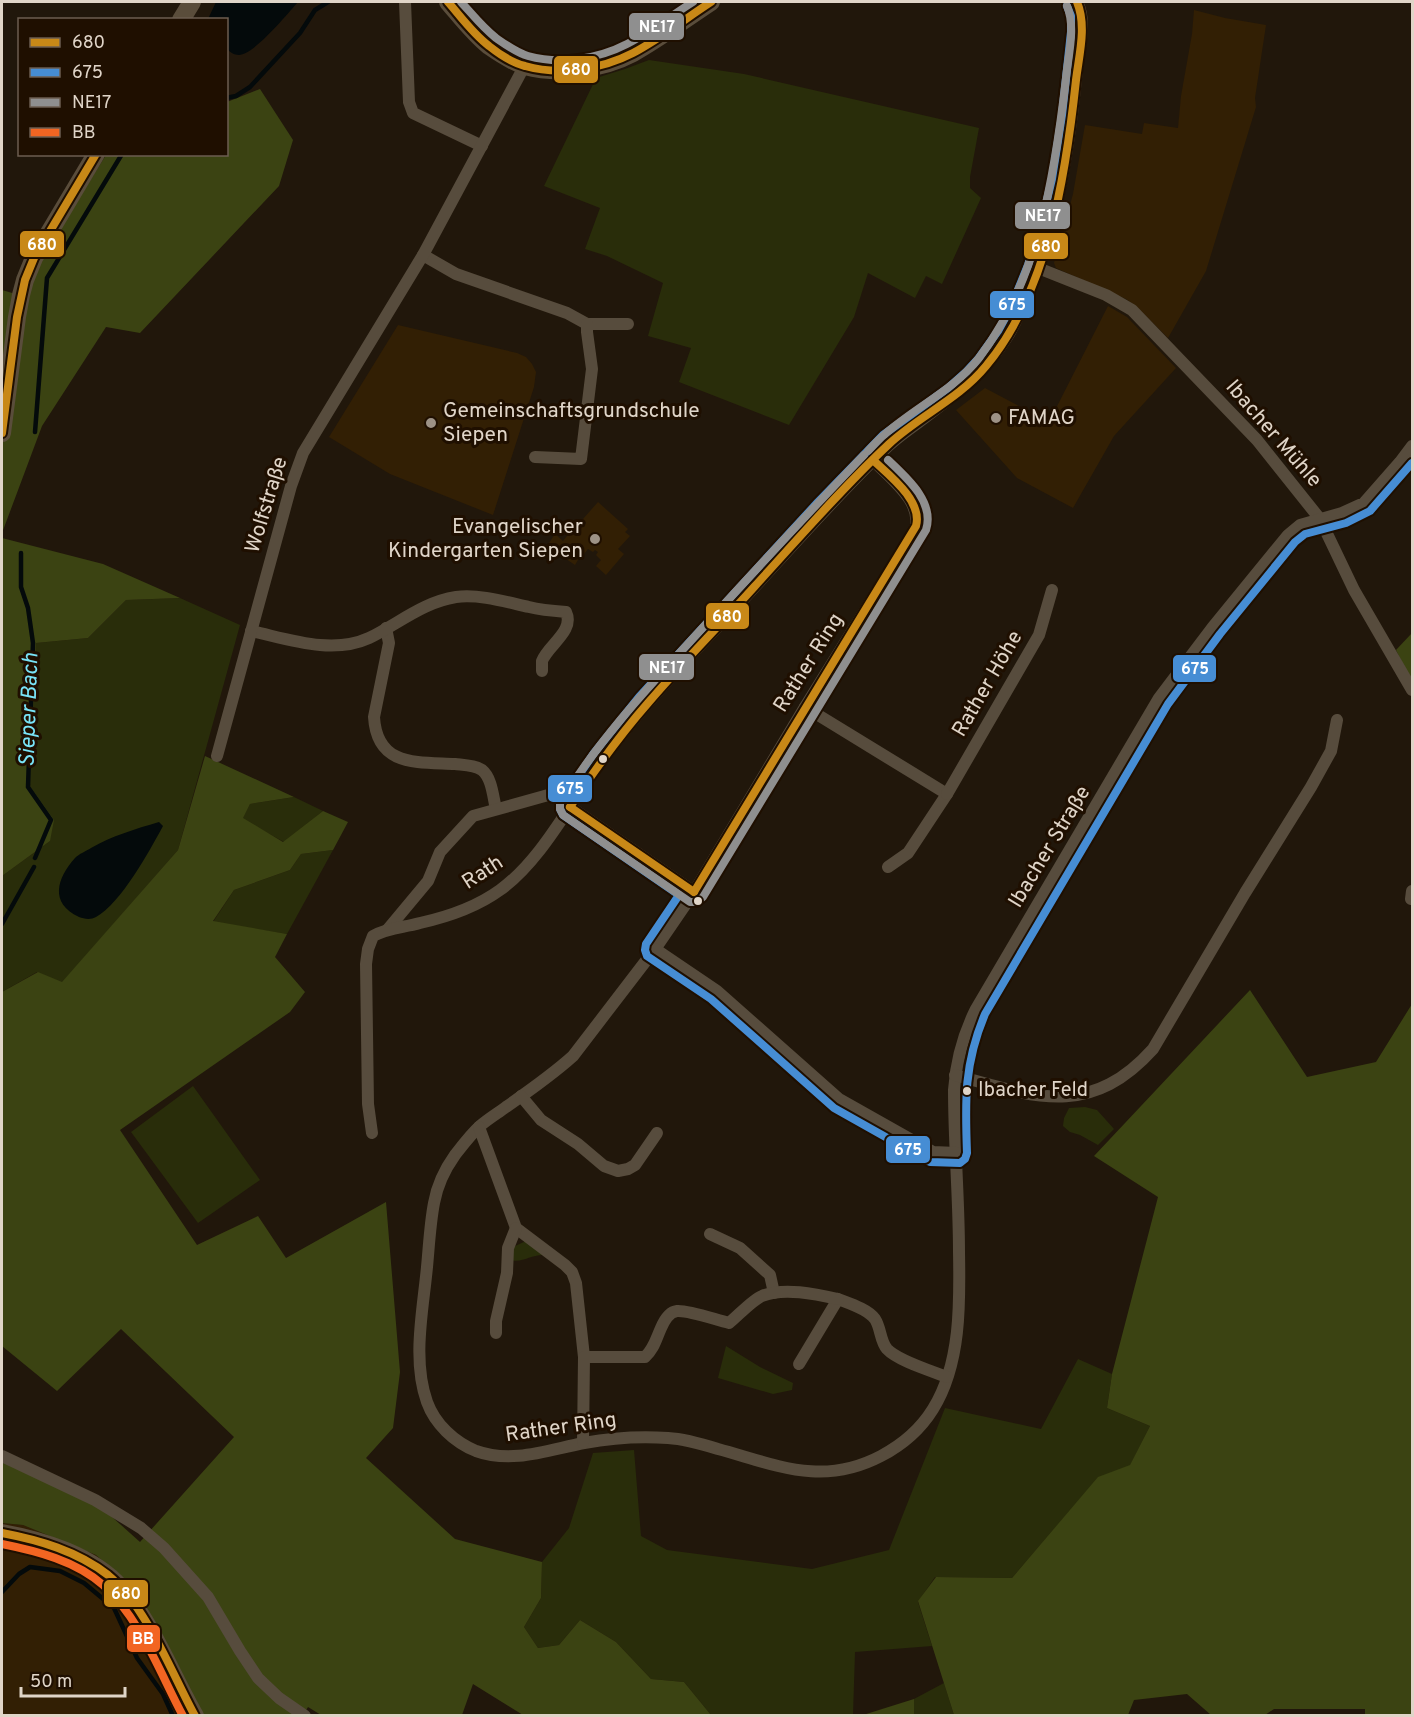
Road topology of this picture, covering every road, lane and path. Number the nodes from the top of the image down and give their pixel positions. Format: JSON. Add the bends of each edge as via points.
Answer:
{"nodes":[{"id":1,"x":192,"y":2,"type":"edge"},
{"id":2,"x":405,"y":2,"type":"edge"},
{"id":3,"x":448,"y":2,"type":"edge"},
{"id":4,"x":711,"y":2,"type":"edge"},
{"id":5,"x":1077,"y":2,"type":"edge"},
{"id":6,"x":182,"y":18,"type":"edge"},
{"id":7,"x":525,"y":66,"type":"junction"},
{"id":8,"x":482,"y":146,"type":"junction"},
{"id":9,"x":95,"y":156,"type":"edge"},
{"id":10,"x":423,"y":255,"type":"junction"},
{"id":11,"x":1038,"y":268,"type":"junction"},
{"id":12,"x":587,"y":324,"type":"junction"},
{"id":13,"x":628,"y":324,"type":"dead end"},
{"id":14,"x":2,"y":433,"type":"edge"},
{"id":15,"x":1413,"y":446,"type":"edge"},
{"id":16,"x":535,"y":457,"type":"dead end"},
{"id":17,"x":873,"y":460,"type":"junction"},
{"id":18,"x":1320,"y":519,"type":"junction"},
{"id":19,"x":1052,"y":590,"type":"dead end"},
{"id":20,"x":386,"y":628,"type":"junction"},
{"id":21,"x":251,"y":631,"type":"junction"},
{"id":22,"x":542,"y":671,"type":"dead end"},
{"id":23,"x":1413,"y":690,"type":"edge"},
{"id":24,"x":805,"y":707,"type":"junction"},
{"id":25,"x":1337,"y":720,"type":"dead end"},
{"id":26,"x":217,"y":756,"type":"dead end"},
{"id":27,"x":584,"y":785,"type":"junction"},
{"id":28,"x":947,"y":794,"type":"junction"},
{"id":29,"x":570,"y":807,"type":"junction"},
{"id":30,"x":496,"y":809,"type":"junction"},
{"id":31,"x":888,"y":867,"type":"dead end"},
{"id":32,"x":694,"y":892,"type":"junction"},
{"id":33,"x":388,"y":929,"type":"junction"},
{"id":34,"x":655,"y":949,"type":"junction"},
{"id":35,"x":955,"y":1075,"type":"junction"},
{"id":36,"x":521,"y":1096,"type":"junction"},
{"id":37,"x":479,"y":1127,"type":"junction"},
{"id":38,"x":372,"y":1133,"type":"dead end"},
{"id":39,"x":657,"y":1133,"type":"dead end"},
{"id":40,"x":957,"y":1153,"type":"junction"},
{"id":41,"x":516,"y":1228,"type":"junction"},
{"id":42,"x":710,"y":1234,"type":"dead end"},
{"id":43,"x":774,"y":1293,"type":"junction"},
{"id":44,"x":838,"y":1299,"type":"junction"},
{"id":45,"x":496,"y":1333,"type":"dead end"},
{"id":46,"x":584,"y":1357,"type":"junction"},
{"id":47,"x":799,"y":1364,"type":"dead end"},
{"id":48,"x":947,"y":1377,"type":"junction"},
{"id":49,"x":583,"y":1443,"type":"junction"},
{"id":50,"x":2,"y":1456,"type":"edge"},
{"id":51,"x":2,"y":1533,"type":"edge"},
{"id":52,"x":195,"y":1716,"type":"edge"},
{"id":53,"x":304,"y":1716,"type":"edge"}],
"edges":[{"from":1,"to":6,"type":"main road"},
{"from":2,"to":8,"type":"street","via":[[409,102],[413,113]]},
{"from":3,"to":7,"type":"main road","via":[[489,46]]},
{"from":4,"to":7,"type":"main road","via":[[620,59],[562,70]]},
{"from":5,"to":11,"type":"street","name":"Rath","via":[[1082,14],[1072,116],[1058,200]]},
{"from":7,"to":8,"type":"street","name":"Wolfstraße"},
{"from":8,"to":10,"type":"street","name":"Wolfstraße"},
{"from":9,"to":14,"type":"main road","via":[[25,280]]},
{"from":10,"to":12,"type":"street","via":[[456,273]]},
{"from":10,"to":21,"type":"street","name":"Wolfstraße","via":[[303,453]]},
{"from":11,"to":17,"type":"street","name":"Rath","via":[[1007,337],[986,366]]},
{"from":11,"to":18,"type":"street","name":"Ibacher Mühle","via":[[1106,295],[1132,310],[1257,440]]},
{"from":12,"to":13,"type":"street"},
{"from":12,"to":16,"type":"street","via":[[592,369],[581,459]]},
{"from":15,"to":18,"type":"street","name":"Ibacher Straße","via":[[1364,503]]},
{"from":17,"to":24,"type":"street","name":"Rather Ring","via":[[909,498],[917,516],[916,526]]},
{"from":17,"to":27,"type":"street","name":"Rath","via":[[682,664]]},
{"from":18,"to":23,"type":"street","name":"Ibacher Mühle","via":[[1354,590]]},
{"from":18,"to":35,"type":"street","name":"Ibacher Straße","via":[[1300,525],[1288,535],[1159,699],[976,1009],[966,1030]]},
{"from":19,"to":28,"type":"street","name":"Rather Höhe","via":[[1039,635]]},
{"from":20,"to":21,"type":"street","via":[[367,639],[334,645],[302,643]]},
{"from":20,"to":22,"type":"street","via":[[429,604],[465,596],[566,612],[567,627],[542,662]]},
{"from":20,"to":30,"type":"street","via":[[389,643],[374,717],[382,745],[401,759],[481,769],[488,777]]},
{"from":21,"to":26,"type":"street","name":"Wolfstraße"},
{"from":24,"to":28,"type":"street"},
{"from":24,"to":32,"type":"street","name":"Rather Ring"},
{"from":25,"to":35,"type":"street","via":[[1331,751],[1311,787],[1142,1062],[1110,1084],[1071,1096],[1048,1097]]},
{"from":27,"to":29,"type":"street","name":"Rath"},
{"from":27,"to":30,"type":"street","name":"Rath"},
{"from":28,"to":31,"type":"street","name":"Rather Höhe","via":[[908,853]]},
{"from":29,"to":32,"type":"street"},
{"from":29,"to":33,"type":"street","name":"Rath","via":[[526,865],[500,890],[430,921]]},
{"from":30,"to":33,"type":"street","name":"Rath","via":[[472,816],[451,839],[440,852],[428,881]]},
{"from":32,"to":34,"type":"street","name":"Rather Ring"},
{"from":33,"to":38,"type":"street","name":"Rath","via":[[373,936],[366,964]]},
{"from":34,"to":36,"type":"street","name":"Rather Ring","via":[[573,1056]]},
{"from":34,"to":40,"type":"street","via":[[717,991],[839,1099],[933,1152]]},
{"from":35,"to":40,"type":"street","name":"Ibacher Straße"},
{"from":36,"to":37,"type":"street","name":"Rather Ring"},
{"from":36,"to":39,"type":"street","via":[[541,1120],[604,1166],[618,1171],[635,1164]]},
{"from":37,"to":41,"type":"street"},
{"from":37,"to":49,"type":"street","name":"Rather Ring","via":[[455,1155],[434,1202],[420,1346],[422,1385],[428,1404],[434,1417],[457,1442],[495,1456],[518,1456]]},
{"from":40,"to":48,"type":"street","name":"Ibacher Straße","via":[[958,1332]]},
{"from":41,"to":45,"type":"street","via":[[508,1248]]},
{"from":41,"to":46,"type":"street","via":[[572,1272]]},
{"from":42,"to":43,"type":"street","via":[[740,1248],[770,1275]]},
{"from":43,"to":44,"type":"street","via":[[808,1292]]},
{"from":43,"to":46,"type":"street","via":[[760,1296],[729,1323],[675,1311],[662,1324],[652,1351],[645,1357]]},
{"from":44,"to":47,"type":"street"},
{"from":44,"to":48,"type":"street","via":[[874,1318],[888,1350]]},
{"from":46,"to":49,"type":"street"},
{"from":48,"to":49,"type":"street","name":"Rather Ring","via":[[934,1407],[915,1433],[894,1449],[850,1469],[792,1470],[693,1441],[669,1438]]},
{"from":50,"to":53,"type":"street","via":[[95,1500],[141,1528],[208,1597],[258,1678]]},
{"from":51,"to":52,"type":"main road","via":[[68,1553],[91,1564],[120,1587],[154,1638]]}]}
